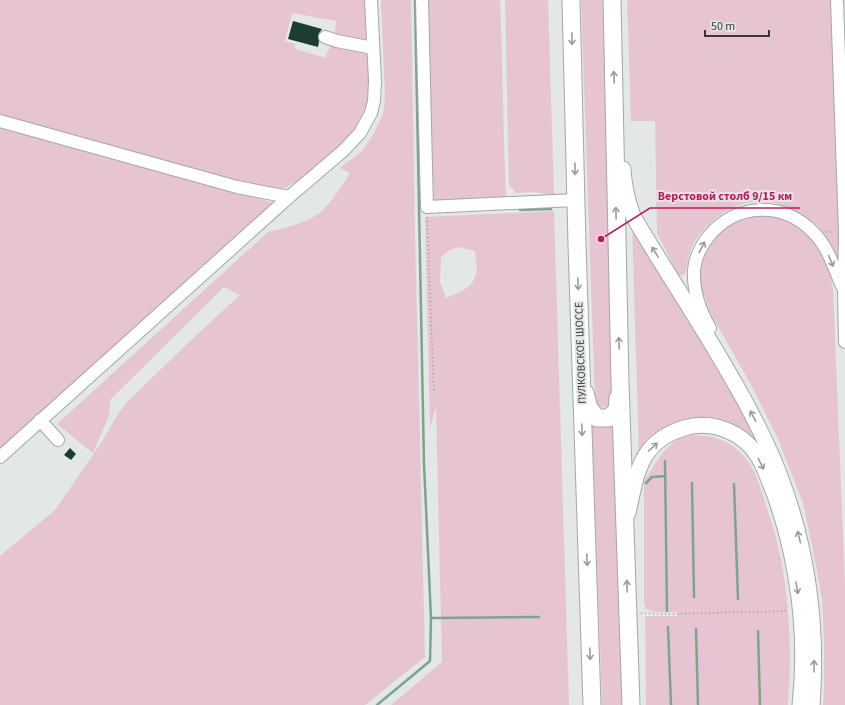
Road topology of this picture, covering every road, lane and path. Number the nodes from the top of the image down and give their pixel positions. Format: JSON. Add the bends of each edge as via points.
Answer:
{"nodes":[{"id":1,"x":371,"y":0,"type":"edge"},
{"id":2,"x":422,"y":0,"type":"edge"},
{"id":3,"x":571,"y":0,"type":"edge"},
{"id":4,"x":612,"y":0,"type":"edge"},
{"id":5,"x":837,"y":0,"type":"edge"},
{"id":6,"x":325,"y":38,"type":"dead end"},
{"id":7,"x":372,"y":48,"type":"junction"},
{"id":8,"x":0,"y":121,"type":"edge"},
{"id":9,"x":843,"y":138,"type":"edge"},
{"id":10,"x":615,"y":141,"type":"junction"},
{"id":11,"x":289,"y":197,"type":"junction"},
{"id":12,"x":575,"y":200,"type":"junction"},
{"id":13,"x":427,"y":207,"type":"junction"},
{"id":14,"x":844,"y":291,"type":"junction"},
{"id":15,"x":845,"y":342,"type":"edge"},
{"id":16,"x":729,"y":372,"type":"junction"},
{"id":17,"x":581,"y":377,"type":"junction"},
{"id":18,"x":620,"y":382,"type":"junction"},
{"id":19,"x":434,"y":393,"type":"dead end"},
{"id":20,"x":40,"y":420,"type":"junction"},
{"id":21,"x":58,"y":440,"type":"dead end"},
{"id":22,"x":0,"y":457,"type":"edge"},
{"id":23,"x":625,"y":524,"type":"junction"},
{"id":24,"x":791,"y":611,"type":"dead end"},
{"id":25,"x":640,"y":613,"type":"dead end"},
{"id":26,"x":592,"y":705,"type":"edge"},
{"id":27,"x":631,"y":705,"type":"edge"},
{"id":28,"x":800,"y":705,"type":"edge"},
{"id":29,"x":812,"y":705,"type":"edge"}],
"edges":[{"from":1,"to":7,"type":"street"},
{"from":2,"to":13,"type":"street"},
{"from":3,"to":12,"type":"highway","name":"ПУЛКОВСКОЕ ШОССЕ","one_way":true},
{"from":10,"to":4,"type":"highway","one_way":true},
{"from":5,"to":9,"type":"street"},
{"from":6,"to":7,"type":"street"},
{"from":7,"to":11,"type":"street","via":[[374,101],[367,122],[343,151]]},
{"from":8,"to":11,"type":"street","via":[[237,187]]},
{"from":9,"to":14,"type":"street"},
{"from":16,"to":10,"type":"main road","one_way":true,"via":[[634,216],[627,199],[622,164]]},
{"from":18,"to":10,"type":"highway","one_way":true},
{"from":11,"to":20,"type":"street"},
{"from":12,"to":13,"type":"street"},
{"from":12,"to":17,"type":"highway","name":"ПУЛКОВСКОЕ ШОССЕ","one_way":true},
{"from":13,"to":19,"type":"path"},
{"from":14,"to":15,"type":"street"},
{"from":16,"to":14,"type":"street","one_way":true,"via":[[721,346],[702,315],[694,285],[694,269],[702,245],[713,231],[730,218],[742,212],[766,209],[800,220],[822,242]]},
{"from":29,"to":16,"type":"main road","one_way":true,"via":[[814,641],[800,540],[778,470]]},
{"from":17,"to":18,"type":"highway","via":[[589,408],[597,418],[609,418],[617,410]]},
{"from":17,"to":26,"type":"highway","name":"ПУЛКОВСКОЕ ШОССЕ","one_way":true},
{"from":18,"to":23,"type":"highway"},
{"from":20,"to":21,"type":"street"},
{"from":20,"to":22,"type":"street"},
{"from":27,"to":23,"type":"highway","one_way":true},
{"from":23,"to":28,"type":"main road","one_way":true,"via":[[641,463],[649,450],[670,433],[690,427],[716,427],[737,435],[750,446],[768,477],[791,554],[802,638]]},
{"from":24,"to":25,"type":"path"}]}
